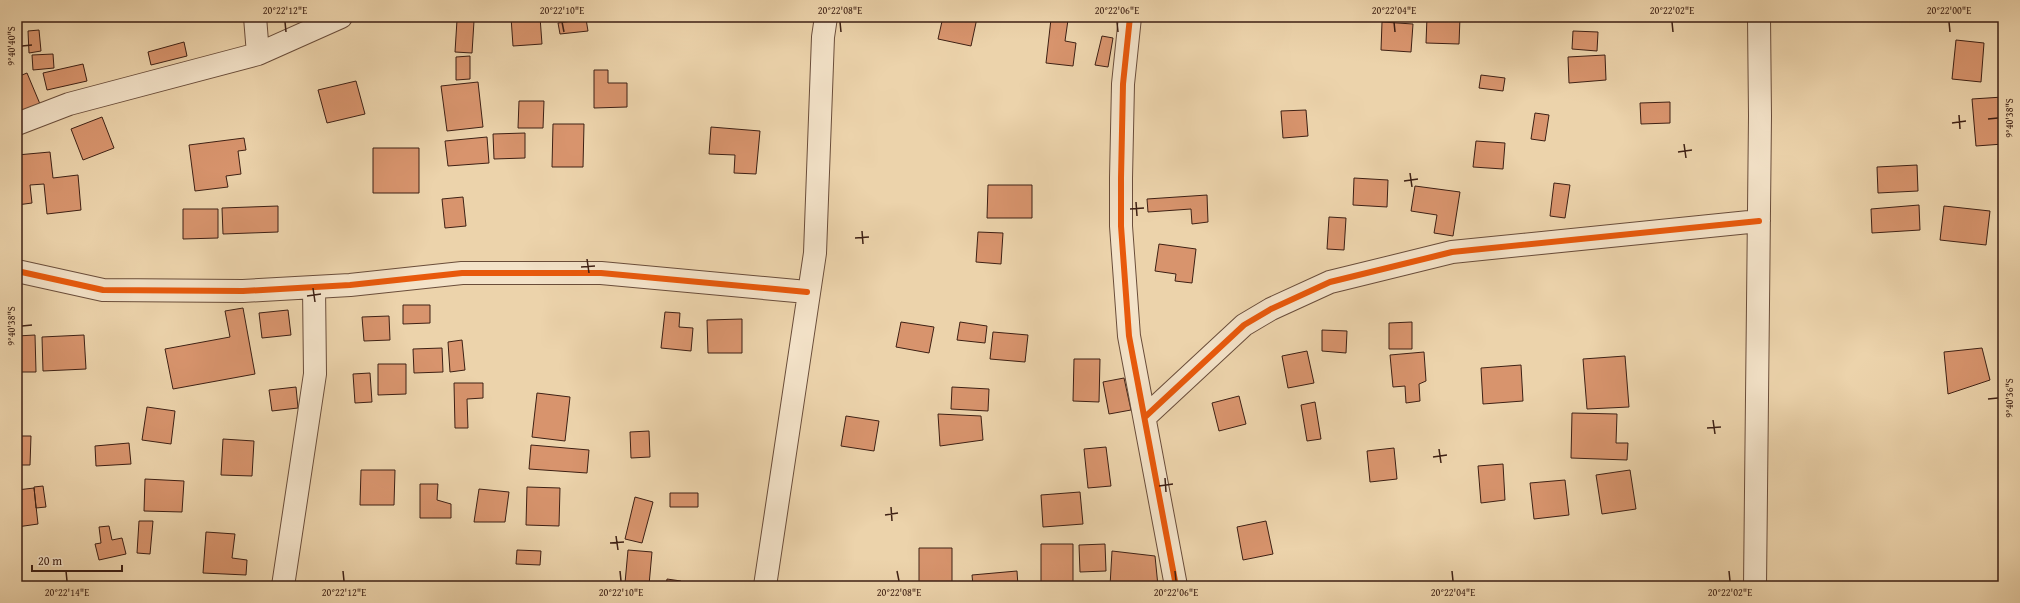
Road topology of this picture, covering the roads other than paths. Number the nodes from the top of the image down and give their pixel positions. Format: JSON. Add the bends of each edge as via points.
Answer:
{"nodes":[{"id":1,"x":255,"y":17,"type":"edge"},
{"id":2,"x":341,"y":17,"type":"edge"},
{"id":3,"x":826,"y":17,"type":"edge"},
{"id":4,"x":1130,"y":17,"type":"edge"},
{"id":5,"x":1759,"y":17,"type":"edge"},
{"id":6,"x":258,"y":54,"type":"junction"},
{"id":7,"x":17,"y":124,"type":"edge"},
{"id":8,"x":1759,"y":221,"type":"junction"},
{"id":9,"x":17,"y":271,"type":"edge"},
{"id":10,"x":314,"y":287,"type":"junction"},
{"id":11,"x":807,"y":292,"type":"junction"},
{"id":12,"x":1145,"y":417,"type":"junction"},
{"id":13,"x":283,"y":586,"type":"edge"},
{"id":14,"x":765,"y":586,"type":"edge"},
{"id":15,"x":1176,"y":586,"type":"edge"},
{"id":16,"x":1755,"y":586,"type":"edge"}],
"edges":[{"from":1,"to":6,"type":"street"},
{"from":2,"to":6,"type":"street"},
{"from":3,"to":11,"type":"street","via":[[823,37],[817,216]]},
{"from":4,"to":12,"type":"street","via":[[1123,84],[1121,226],[1129,336]]},
{"from":5,"to":8,"type":"street"},
{"from":6,"to":7,"type":"street","via":[[69,104]]},
{"from":8,"to":12,"type":"street","via":[[1452,252],[1330,282],[1271,309],[1244,325]]},
{"from":8,"to":16,"type":"street"},
{"from":9,"to":10,"type":"street","via":[[103,290],[243,291]]},
{"from":10,"to":11,"type":"street","via":[[462,273],[601,273]]},
{"from":10,"to":13,"type":"street","via":[[315,374]]},
{"from":11,"to":14,"type":"street"},
{"from":12,"to":15,"type":"street"}]}
